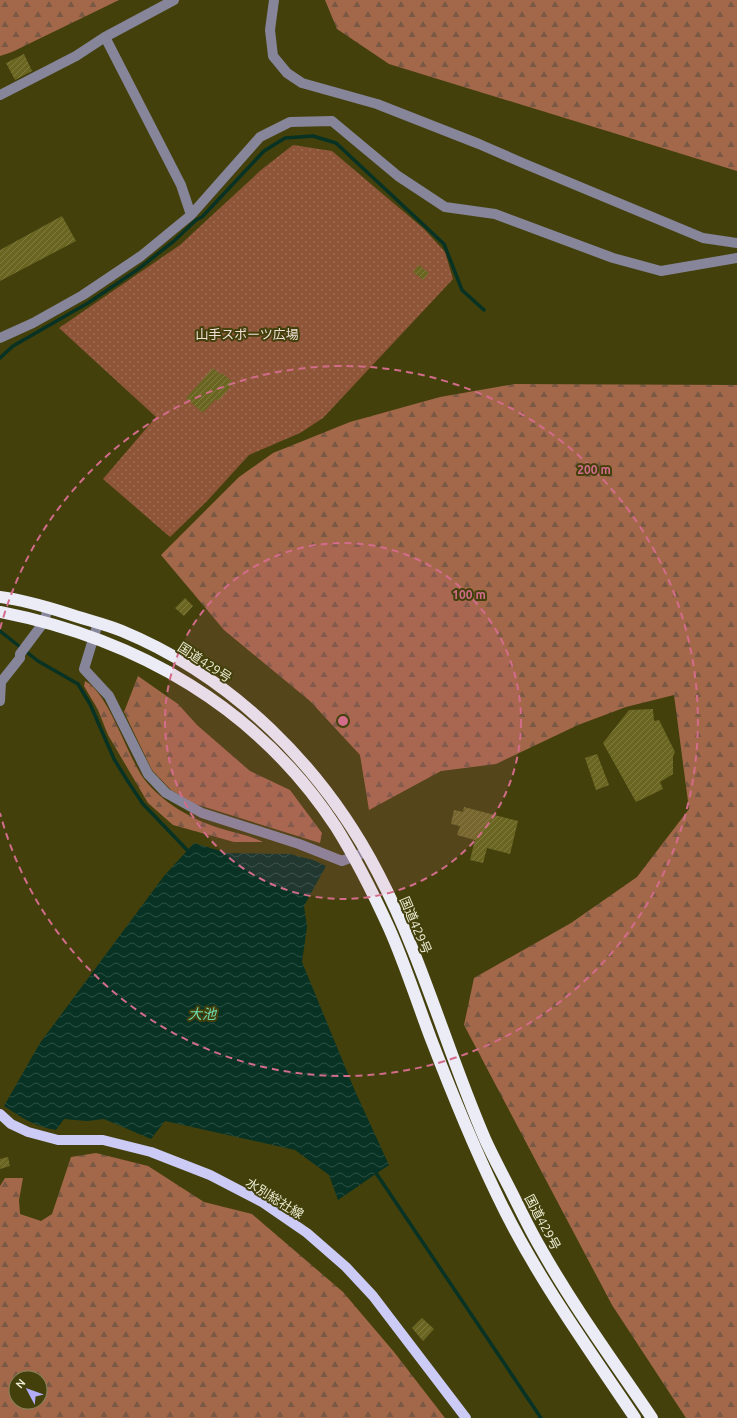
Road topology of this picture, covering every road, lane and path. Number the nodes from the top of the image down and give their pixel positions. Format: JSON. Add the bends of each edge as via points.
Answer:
{"nodes":[{"id":1,"x":174,"y":0,"type":"edge"},
{"id":2,"x":274,"y":0,"type":"edge"},
{"id":3,"x":105,"y":36,"type":"junction"},
{"id":4,"x":0,"y":95,"type":"edge"},
{"id":5,"x":191,"y":215,"type":"junction"},
{"id":6,"x":737,"y":243,"type":"edge"},
{"id":7,"x":737,"y":258,"type":"edge"},
{"id":8,"x":0,"y":338,"type":"edge"},
{"id":9,"x":0,"y":597,"type":"edge"},
{"id":10,"x":48,"y":608,"type":"junction"},
{"id":11,"x":0,"y":612,"type":"edge"},
{"id":12,"x":44,"y":622,"type":"junction"},
{"id":13,"x":98,"y":623,"type":"junction"},
{"id":14,"x":93,"y":637,"type":"junction"},
{"id":15,"x":0,"y":701,"type":"edge"},
{"id":16,"x":366,"y":852,"type":"junction"},
{"id":17,"x":355,"y":858,"type":"junction"},
{"id":18,"x":0,"y":1114,"type":"edge"},
{"id":19,"x":466,"y":1418,"type":"edge"},
{"id":20,"x":635,"y":1418,"type":"edge"},
{"id":21,"x":652,"y":1418,"type":"edge"}],
"edges":[{"from":1,"to":3,"type":"street"},
{"from":2,"to":6,"type":"street","via":[[270,30],[273,56],[287,73],[302,83],[377,104],[703,238]]},
{"from":3,"to":4,"type":"street","via":[[76,56]]},
{"from":3,"to":5,"type":"street","via":[[182,186]]},
{"from":5,"to":7,"type":"street","via":[[260,137],[290,122],[332,121],[398,176],[445,207],[495,214],[613,258],[661,271]]},
{"from":5,"to":8,"type":"street","via":[[141,256],[84,295]]},
{"from":9,"to":10,"type":"highway","name":"国道429号"},
{"from":10,"to":12,"type":"street"},
{"from":10,"to":13,"type":"highway","name":"国道429号"},
{"from":11,"to":12,"type":"highway","name":"国道429号"},
{"from":12,"to":14,"type":"highway","name":"国道429号"},
{"from":12,"to":15,"type":"street","via":[[1,682]]},
{"from":13,"to":14,"type":"street"},
{"from":13,"to":16,"type":"highway","name":"国道429号","via":[[167,653],[217,685],[262,721],[317,779],[346,818]]},
{"from":14,"to":17,"type":"highway","name":"国道429号","via":[[160,666],[209,697],[243,723],[306,787]]},
{"from":14,"to":17,"type":"street","via":[[84,669],[109,696],[148,774],[166,793],[202,813],[299,844],[342,861]]},
{"from":16,"to":17,"type":"street"},
{"from":16,"to":21,"type":"highway","name":"国道429号","via":[[379,874],[404,930],[485,1140],[509,1188],[540,1248],[592,1331]]},
{"from":17,"to":20,"type":"highway","name":"国道429号","via":[[392,936],[432,1042],[496,1195],[528,1254],[581,1339]]},
{"from":18,"to":19,"type":"main road","name":"水別総社線","via":[[11,1124],[28,1132],[58,1140],[103,1140],[150,1152],[210,1175],[262,1202],[307,1233],[346,1267],[373,1296]]}]}
